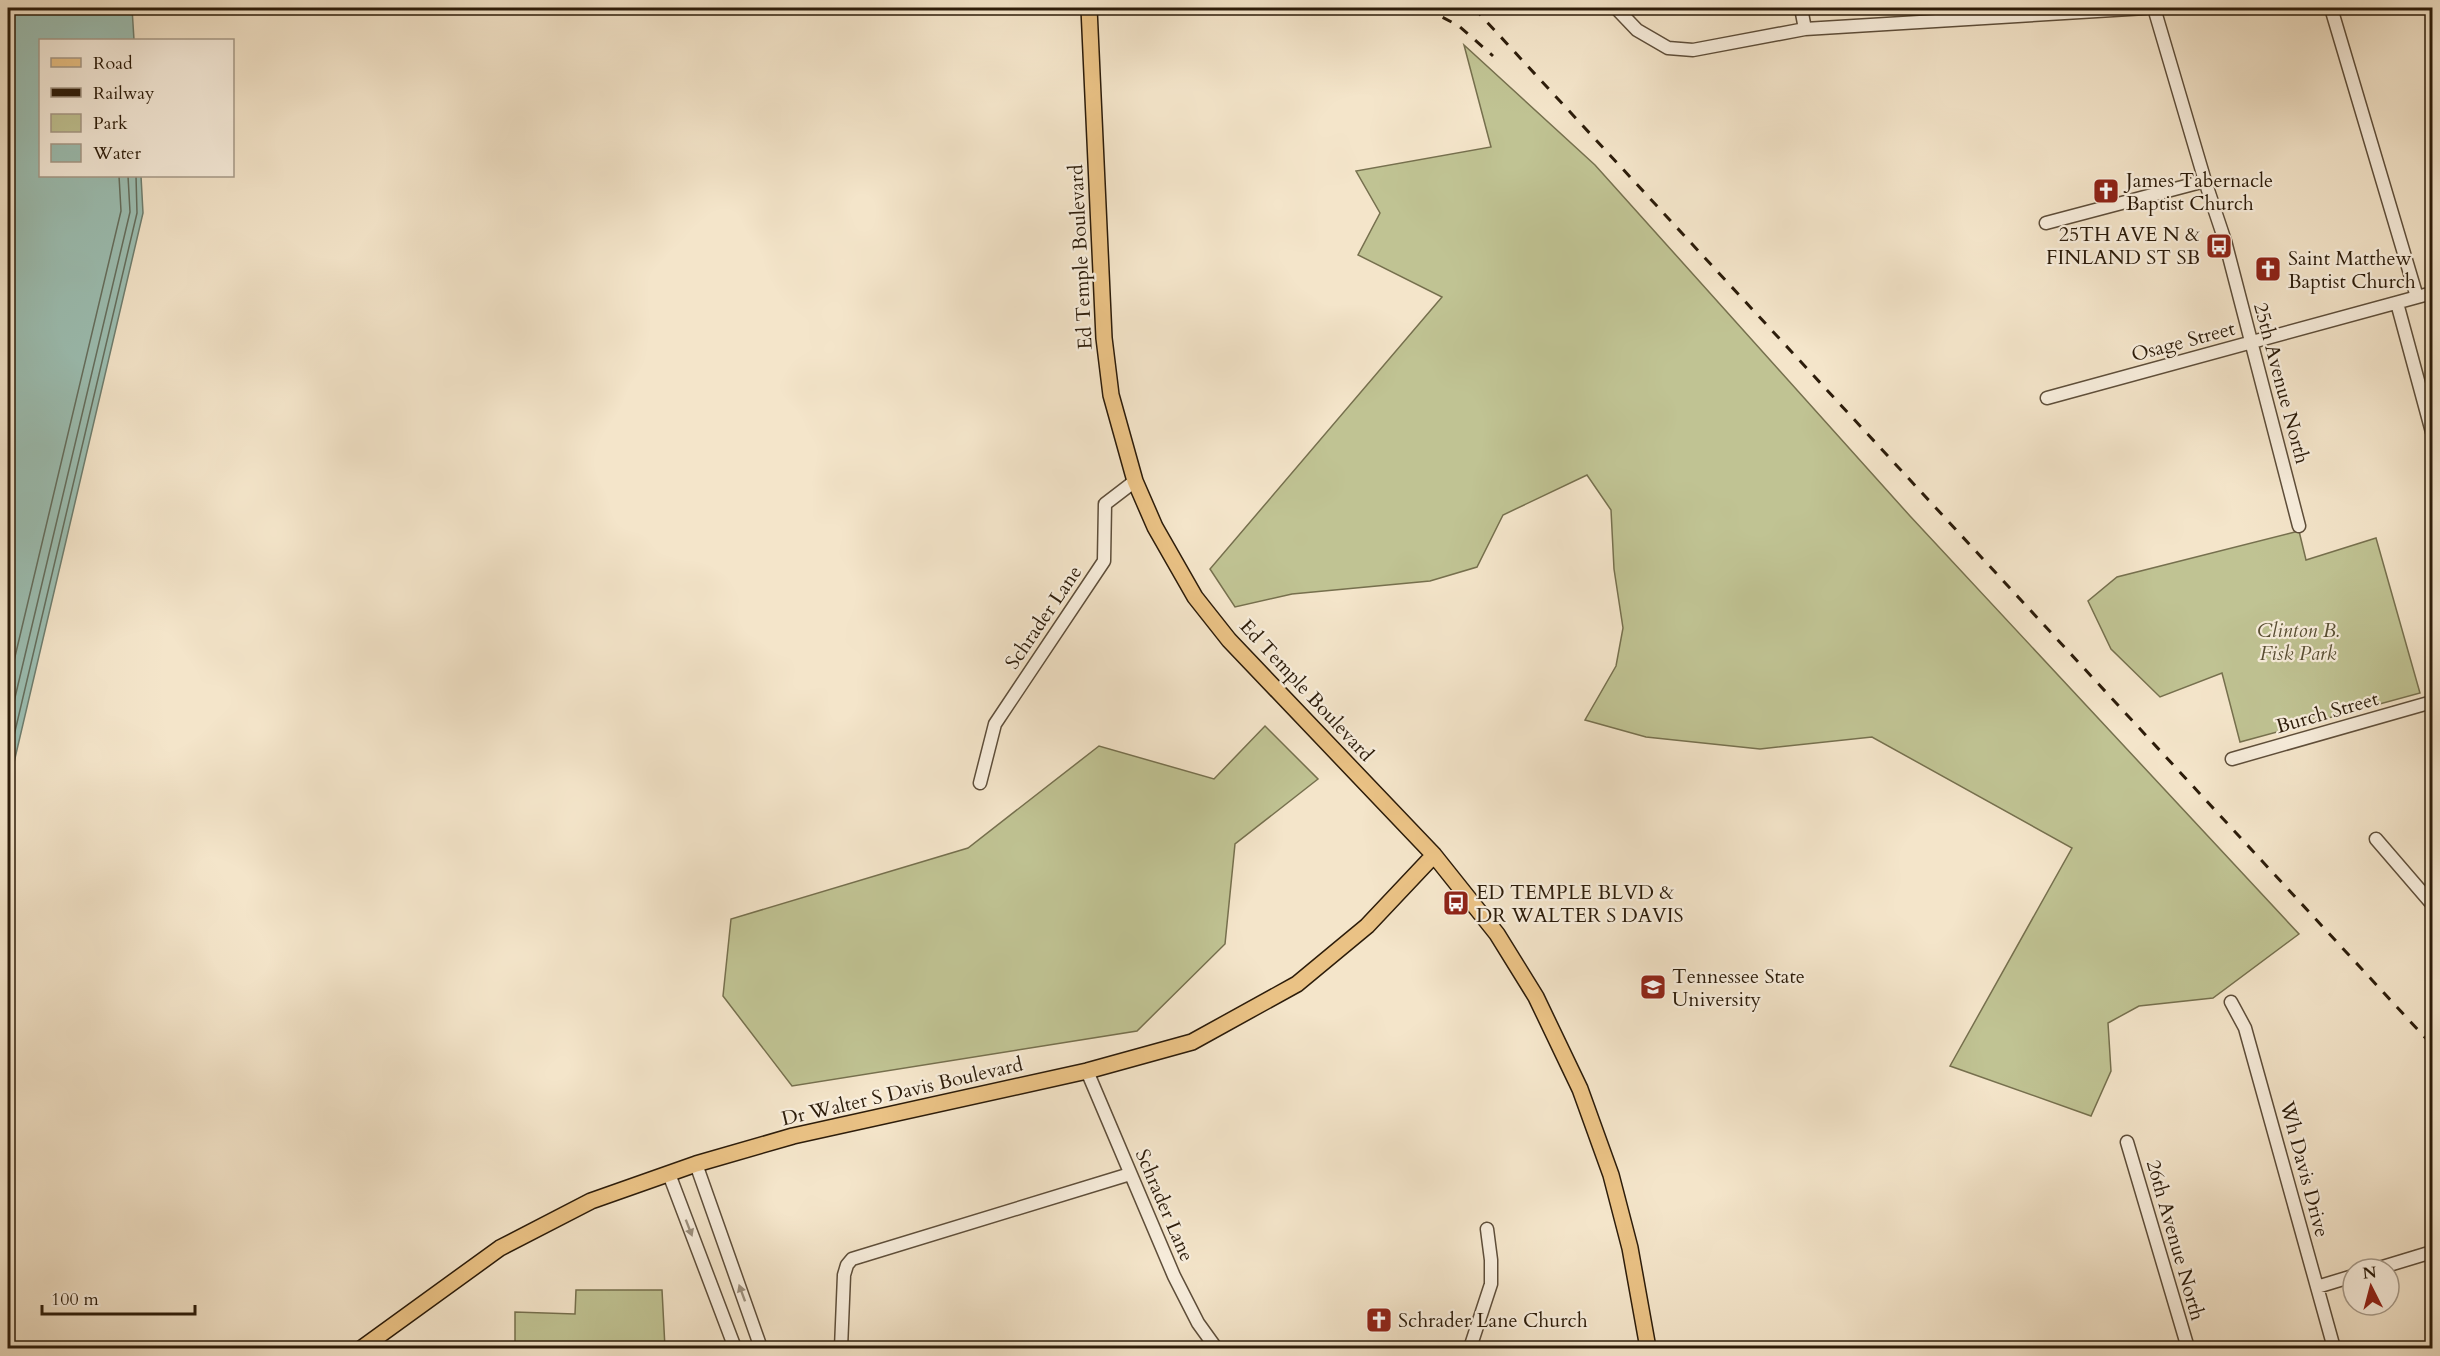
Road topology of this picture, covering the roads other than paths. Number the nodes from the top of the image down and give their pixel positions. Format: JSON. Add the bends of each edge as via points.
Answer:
{"nodes":[{"id":1,"x":1089,"y":8,"type":"edge"},
{"id":2,"x":1617,"y":8,"type":"edge"},
{"id":3,"x":1801,"y":8,"type":"edge"},
{"id":4,"x":2145,"y":8,"type":"edge"},
{"id":5,"x":2154,"y":8,"type":"edge"},
{"id":6,"x":2331,"y":8,"type":"edge"},
{"id":7,"x":1805,"y":29,"type":"junction"},
{"id":8,"x":2205,"y":181,"type":"junction"},
{"id":9,"x":2046,"y":223,"type":"dead end"},
{"id":10,"x":2433,"y":293,"type":"edge"},
{"id":11,"x":2417,"y":297,"type":"junction"},
{"id":12,"x":2397,"y":303,"type":"junction"},
{"id":13,"x":2251,"y":342,"type":"junction"},
{"id":14,"x":2047,"y":398,"type":"dead end"},
{"id":15,"x":2433,"y":432,"type":"edge"},
{"id":16,"x":1136,"y":481,"type":"junction"},
{"id":17,"x":2299,"y":526,"type":"dead end"},
{"id":18,"x":2433,"y":702,"type":"edge"},
{"id":19,"x":2232,"y":759,"type":"dead end"},
{"id":20,"x":980,"y":783,"type":"dead end"},
{"id":21,"x":2376,"y":839,"type":"dead end"},
{"id":22,"x":1434,"y":855,"type":"junction"},
{"id":23,"x":2433,"y":904,"type":"edge"},
{"id":24,"x":2231,"y":1002,"type":"dead end"},
{"id":25,"x":1087,"y":1071,"type":"junction"},
{"id":26,"x":2127,"y":1142,"type":"dead end"},
{"id":27,"x":696,"y":1164,"type":"junction"},
{"id":28,"x":669,"y":1174,"type":"junction"},
{"id":29,"x":1130,"y":1174,"type":"junction"},
{"id":30,"x":1488,"y":1229,"type":"dead end"},
{"id":31,"x":2433,"y":1251,"type":"edge"},
{"id":32,"x":2401,"y":1261,"type":"edge"},
{"id":33,"x":2341,"y":1280,"type":"edge"},
{"id":34,"x":2317,"y":1287,"type":"junction"},
{"id":35,"x":2433,"y":1347,"type":"edge"},
{"id":36,"x":362,"y":1348,"type":"edge"},
{"id":37,"x":735,"y":1348,"type":"edge"},
{"id":38,"x":761,"y":1348,"type":"edge"},
{"id":39,"x":841,"y":1348,"type":"edge"},
{"id":40,"x":1216,"y":1348,"type":"edge"},
{"id":41,"x":1470,"y":1348,"type":"edge"},
{"id":42,"x":1648,"y":1348,"type":"edge"},
{"id":43,"x":2188,"y":1348,"type":"edge"},
{"id":44,"x":2334,"y":1348,"type":"edge"},
{"id":45,"x":2427,"y":1348,"type":"edge"}],
"edges":[{"from":1,"to":16,"type":"main road","name":"Ed Temple Boulevard","via":[[1104,338],[1112,394]]},
{"from":2,"to":7,"type":"street","via":[[1637,30],[1668,48],[1693,50]]},
{"from":3,"to":7,"type":"street"},
{"from":4,"to":7,"type":"street"},
{"from":5,"to":8,"type":"street","name":"25th Avenue North"},
{"from":6,"to":11,"type":"street"},
{"from":8,"to":9,"type":"street"},
{"from":8,"to":13,"type":"street","name":"25th Avenue North"},
{"from":10,"to":11,"type":"street","name":"Osage Street"},
{"from":11,"to":12,"type":"street","name":"Osage Street"},
{"from":12,"to":13,"type":"street","name":"Osage Street"},
{"from":12,"to":15,"type":"street"},
{"from":13,"to":14,"type":"street","name":"Osage Street"},
{"from":13,"to":17,"type":"street","name":"25th Avenue North"},
{"from":16,"to":20,"type":"street","name":"Schrader Lane","via":[[1105,504],[1104,561],[994,724]]},
{"from":16,"to":22,"type":"main road","name":"Ed Temple Boulevard","via":[[1155,527],[1195,597],[1229,640]]},
{"from":18,"to":19,"type":"street","name":"Burch Street"},
{"from":21,"to":23,"type":"street"},
{"from":22,"to":25,"type":"main road","name":"Dr Walter S Davis Boulevard","via":[[1367,926],[1297,984],[1192,1042]]},
{"from":22,"to":42,"type":"main road","name":"Ed Temple Boulevard","via":[[1497,934],[1536,998],[1580,1089],[1620,1208]]},
{"from":24,"to":34,"type":"street","name":"Wh Davis Drive","via":[[2245,1028]]},
{"from":25,"to":27,"type":"main road","name":"Dr Walter S Davis Boulevard","via":[[793,1136]]},
{"from":25,"to":29,"type":"street","name":"Schrader Lane"},
{"from":26,"to":43,"type":"street","name":"26th Avenue North"},
{"from":27,"to":28,"type":"main road","name":"Dr Walter S Davis Boulevard"},
{"from":38,"to":27,"type":"street","one_way":true},
{"from":28,"to":36,"type":"main road","name":"Dr Walter S Davis Boulevard","via":[[591,1201],[500,1248]]},
{"from":28,"to":37,"type":"street","one_way":true},
{"from":29,"to":39,"type":"street","via":[[852,1259],[844,1275]]},
{"from":29,"to":40,"type":"street","name":"Schrader Lane","via":[[1182,1294]]},
{"from":30,"to":41,"type":"street","via":[[1491,1284]]},
{"from":31,"to":32,"type":"street"},
{"from":33,"to":34,"type":"street"},
{"from":34,"to":44,"type":"street","name":"Wh Davis Drive"},
{"from":35,"to":45,"type":"street"}]}
